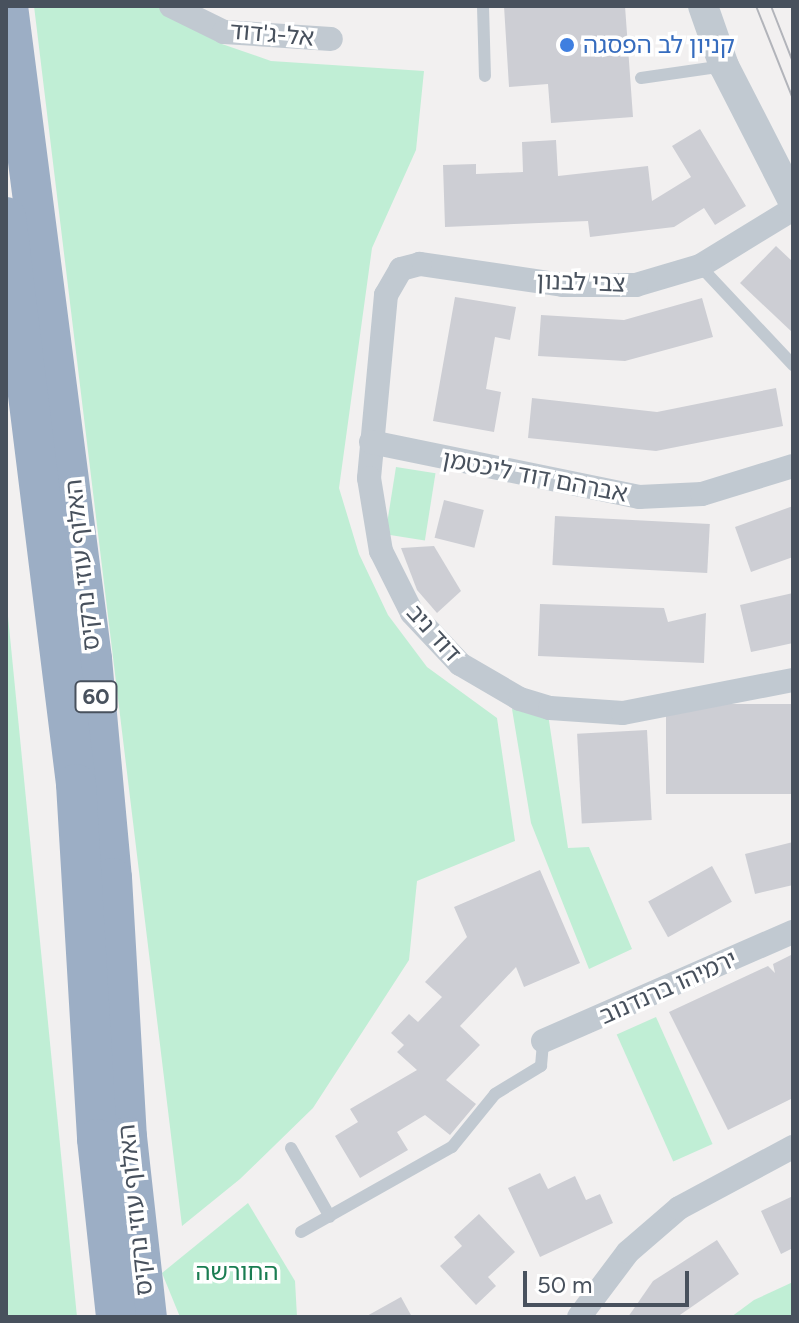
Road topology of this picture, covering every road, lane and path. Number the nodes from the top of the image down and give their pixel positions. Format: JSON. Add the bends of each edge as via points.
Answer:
{"nodes":[{"id":1,"x":8,"y":6,"type":"edge"},
{"id":2,"x":171,"y":6,"type":"edge"},
{"id":3,"x":483,"y":6,"type":"edge"},
{"id":4,"x":703,"y":6,"type":"edge"},
{"id":5,"x":717,"y":6,"type":"edge"},
{"id":6,"x":331,"y":39,"type":"dead end"},
{"id":7,"x":724,"y":66,"type":"junction"},
{"id":8,"x":485,"y":76,"type":"dead end"},
{"id":9,"x":641,"y":78,"type":"dead end"},
{"id":10,"x":793,"y":171,"type":"edge"},
{"id":11,"x":793,"y":201,"type":"edge"},
{"id":12,"x":793,"y":209,"type":"edge"},
{"id":13,"x":6,"y":217,"type":"edge"},
{"id":14,"x":700,"y":266,"type":"junction"},
{"id":15,"x":401,"y":269,"type":"joint"},
{"id":16,"x":793,"y":365,"type":"edge"},
{"id":17,"x":371,"y":442,"type":"junction"},
{"id":18,"x":793,"y":466,"type":"edge"},
{"id":19,"x":793,"y":680,"type":"edge"},
{"id":20,"x":793,"y":932,"type":"edge"},
{"id":21,"x":543,"y":1041,"type":"joint"},
{"id":22,"x":793,"y":1147,"type":"edge"},
{"id":23,"x":291,"y":1148,"type":"dead end"},
{"id":24,"x":330,"y":1217,"type":"junction"},
{"id":25,"x":301,"y":1232,"type":"dead end"},
{"id":26,"x":116,"y":1317,"type":"edge"},
{"id":27,"x":147,"y":1317,"type":"edge"},
{"id":28,"x":579,"y":1317,"type":"edge"}],
"edges":[{"from":1,"to":27,"type":"highway","name":"האלוף עוזי נרקיס","number":"60","via":[[91,644],[127,1137]]},
{"from":2,"to":6,"type":"street","name":"אל-ג'דוד","via":[[224,32]]},
{"from":3,"to":8,"type":"lane"},
{"from":4,"to":7,"type":"street"},
{"from":5,"to":10,"type":"street"},
{"from":7,"to":9,"type":"lane"},
{"from":7,"to":11,"type":"street"},
{"from":12,"to":14,"type":"street","name":"צבי לבנון"},
{"from":13,"to":26,"type":"highway","name":"האלוף עוזי נרקיס","number":"60","via":[[76,784],[97,1139]]},
{"from":14,"to":15,"type":"street","name":"צבי לבנון","via":[[604,288],[420,264]]},
{"from":14,"to":16,"type":"lane"},
{"from":15,"to":17,"type":"street","name":"דוד ניב","via":[[386,295]]},
{"from":17,"to":18,"type":"street","name":"אברהם דוד ליכטמן","via":[[639,497],[702,494]]},
{"from":17,"to":19,"type":"street","name":"דוד ניב","via":[[371,512],[393,582],[434,640],[489,684],[550,708],[623,713]]},
{"from":20,"to":21,"type":"street","name":"ירמיהו ברנדנוב"},
{"from":21,"to":24,"type":"lane","via":[[541,1066],[495,1094],[452,1147]]},
{"from":22,"to":28,"type":"street","via":[[679,1208],[628,1252]]},
{"from":23,"to":24,"type":"lane"},
{"from":24,"to":25,"type":"lane"}]}
